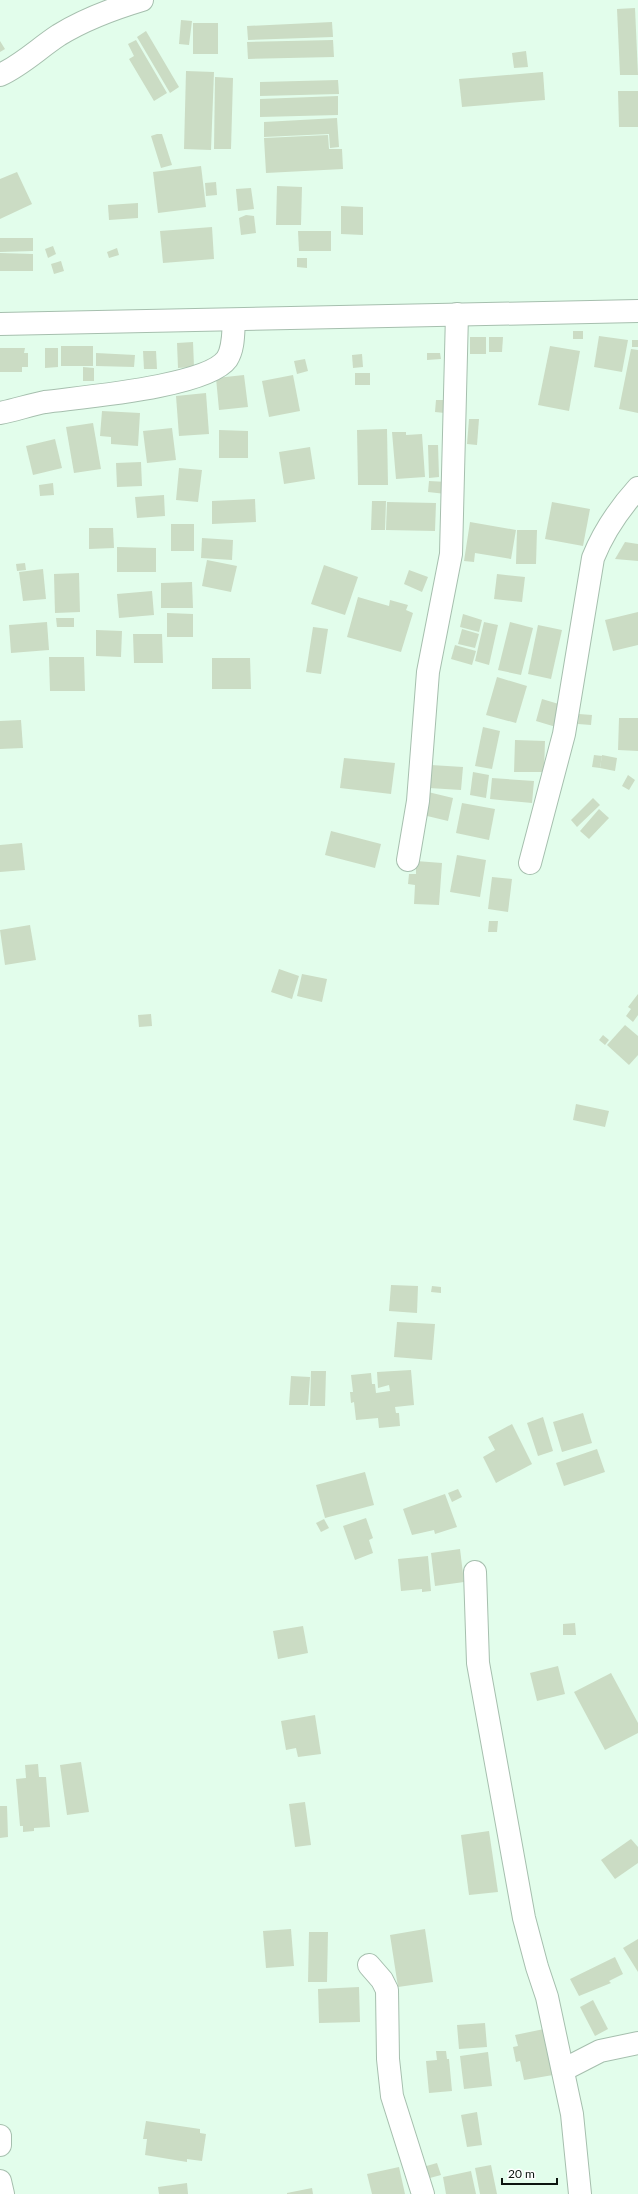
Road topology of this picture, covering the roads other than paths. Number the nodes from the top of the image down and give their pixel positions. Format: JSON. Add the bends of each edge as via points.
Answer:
{"nodes":[{"id":1,"x":142,"y":0,"type":"edge"},
{"id":2,"x":0,"y":75,"type":"edge"},
{"id":3,"x":638,"y":311,"type":"edge"},
{"id":4,"x":457,"y":314,"type":"junction"},
{"id":5,"x":234,"y":320,"type":"junction"},
{"id":6,"x":0,"y":324,"type":"edge"},
{"id":7,"x":0,"y":413,"type":"edge"},
{"id":8,"x":638,"y":488,"type":"edge"},
{"id":9,"x":408,"y":860,"type":"dead end"},
{"id":10,"x":530,"y":863,"type":"dead end"},
{"id":11,"x":475,"y":1572,"type":"dead end"},
{"id":12,"x":369,"y":1965,"type":"dead end"},
{"id":13,"x":638,"y":2043,"type":"edge"},
{"id":14,"x":563,"y":2070,"type":"junction"},
{"id":15,"x":0,"y":2136,"type":"edge"},
{"id":16,"x":0,"y":2145,"type":"edge"},
{"id":17,"x":423,"y":2194,"type":"edge"},
{"id":18,"x":580,"y":2194,"type":"edge"}],
"edges":[{"from":1,"to":2,"type":"street","via":[[98,14],[79,24],[58,36],[14,69]]},
{"from":3,"to":4,"type":"street"},
{"from":4,"to":5,"type":"street"},
{"from":4,"to":9,"type":"street","via":[[450,554],[428,672],[418,802]]},
{"from":5,"to":6,"type":"street"},
{"from":5,"to":7,"type":"street","via":[[232,349],[226,360],[202,375],[105,394],[42,402]]},
{"from":8,"to":10,"type":"street","via":[[609,525],[592,558],[564,734]]},
{"from":11,"to":14,"type":"street","via":[[478,1663],[495,1762],[524,1918],[547,1997]]},
{"from":12,"to":17,"type":"street","via":[[387,1990],[388,2059],[392,2096]]},
{"from":13,"to":14,"type":"street","via":[[600,2051]]},
{"from":14,"to":18,"type":"street","via":[[572,2114]]},
{"from":15,"to":16,"type":"street"}]}
